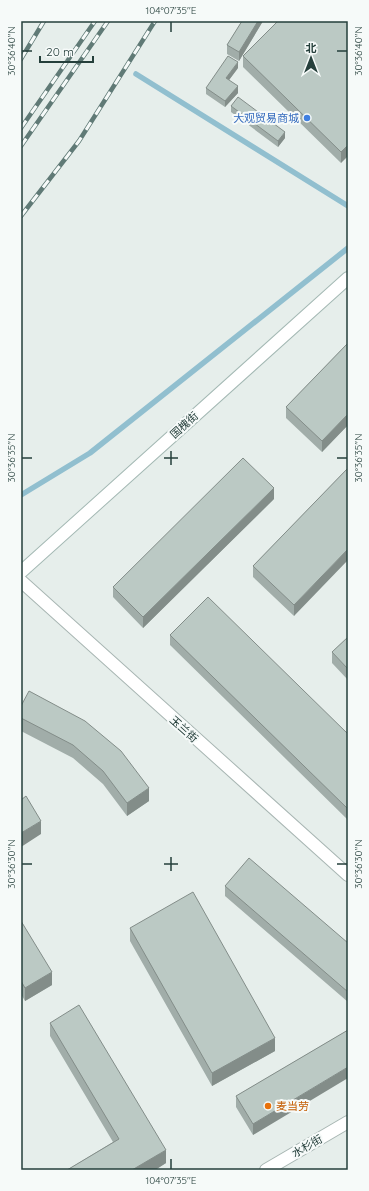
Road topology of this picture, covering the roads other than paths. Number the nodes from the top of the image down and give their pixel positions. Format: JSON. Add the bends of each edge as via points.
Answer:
{"nodes":[{"id":1,"x":348,"y":278,"type":"edge"},
{"id":2,"x":21,"y":572,"type":"edge"},
{"id":3,"x":21,"y":581,"type":"edge"},
{"id":4,"x":348,"y":875,"type":"edge"},
{"id":5,"x":348,"y":1122,"type":"edge"},
{"id":6,"x":266,"y":1170,"type":"edge"}],
"edges":[{"from":1,"to":2,"type":"street","name":"国槐街"},
{"from":3,"to":4,"type":"street","name":"玉兰街"},
{"from":5,"to":6,"type":"street","name":"水杉街"}]}
